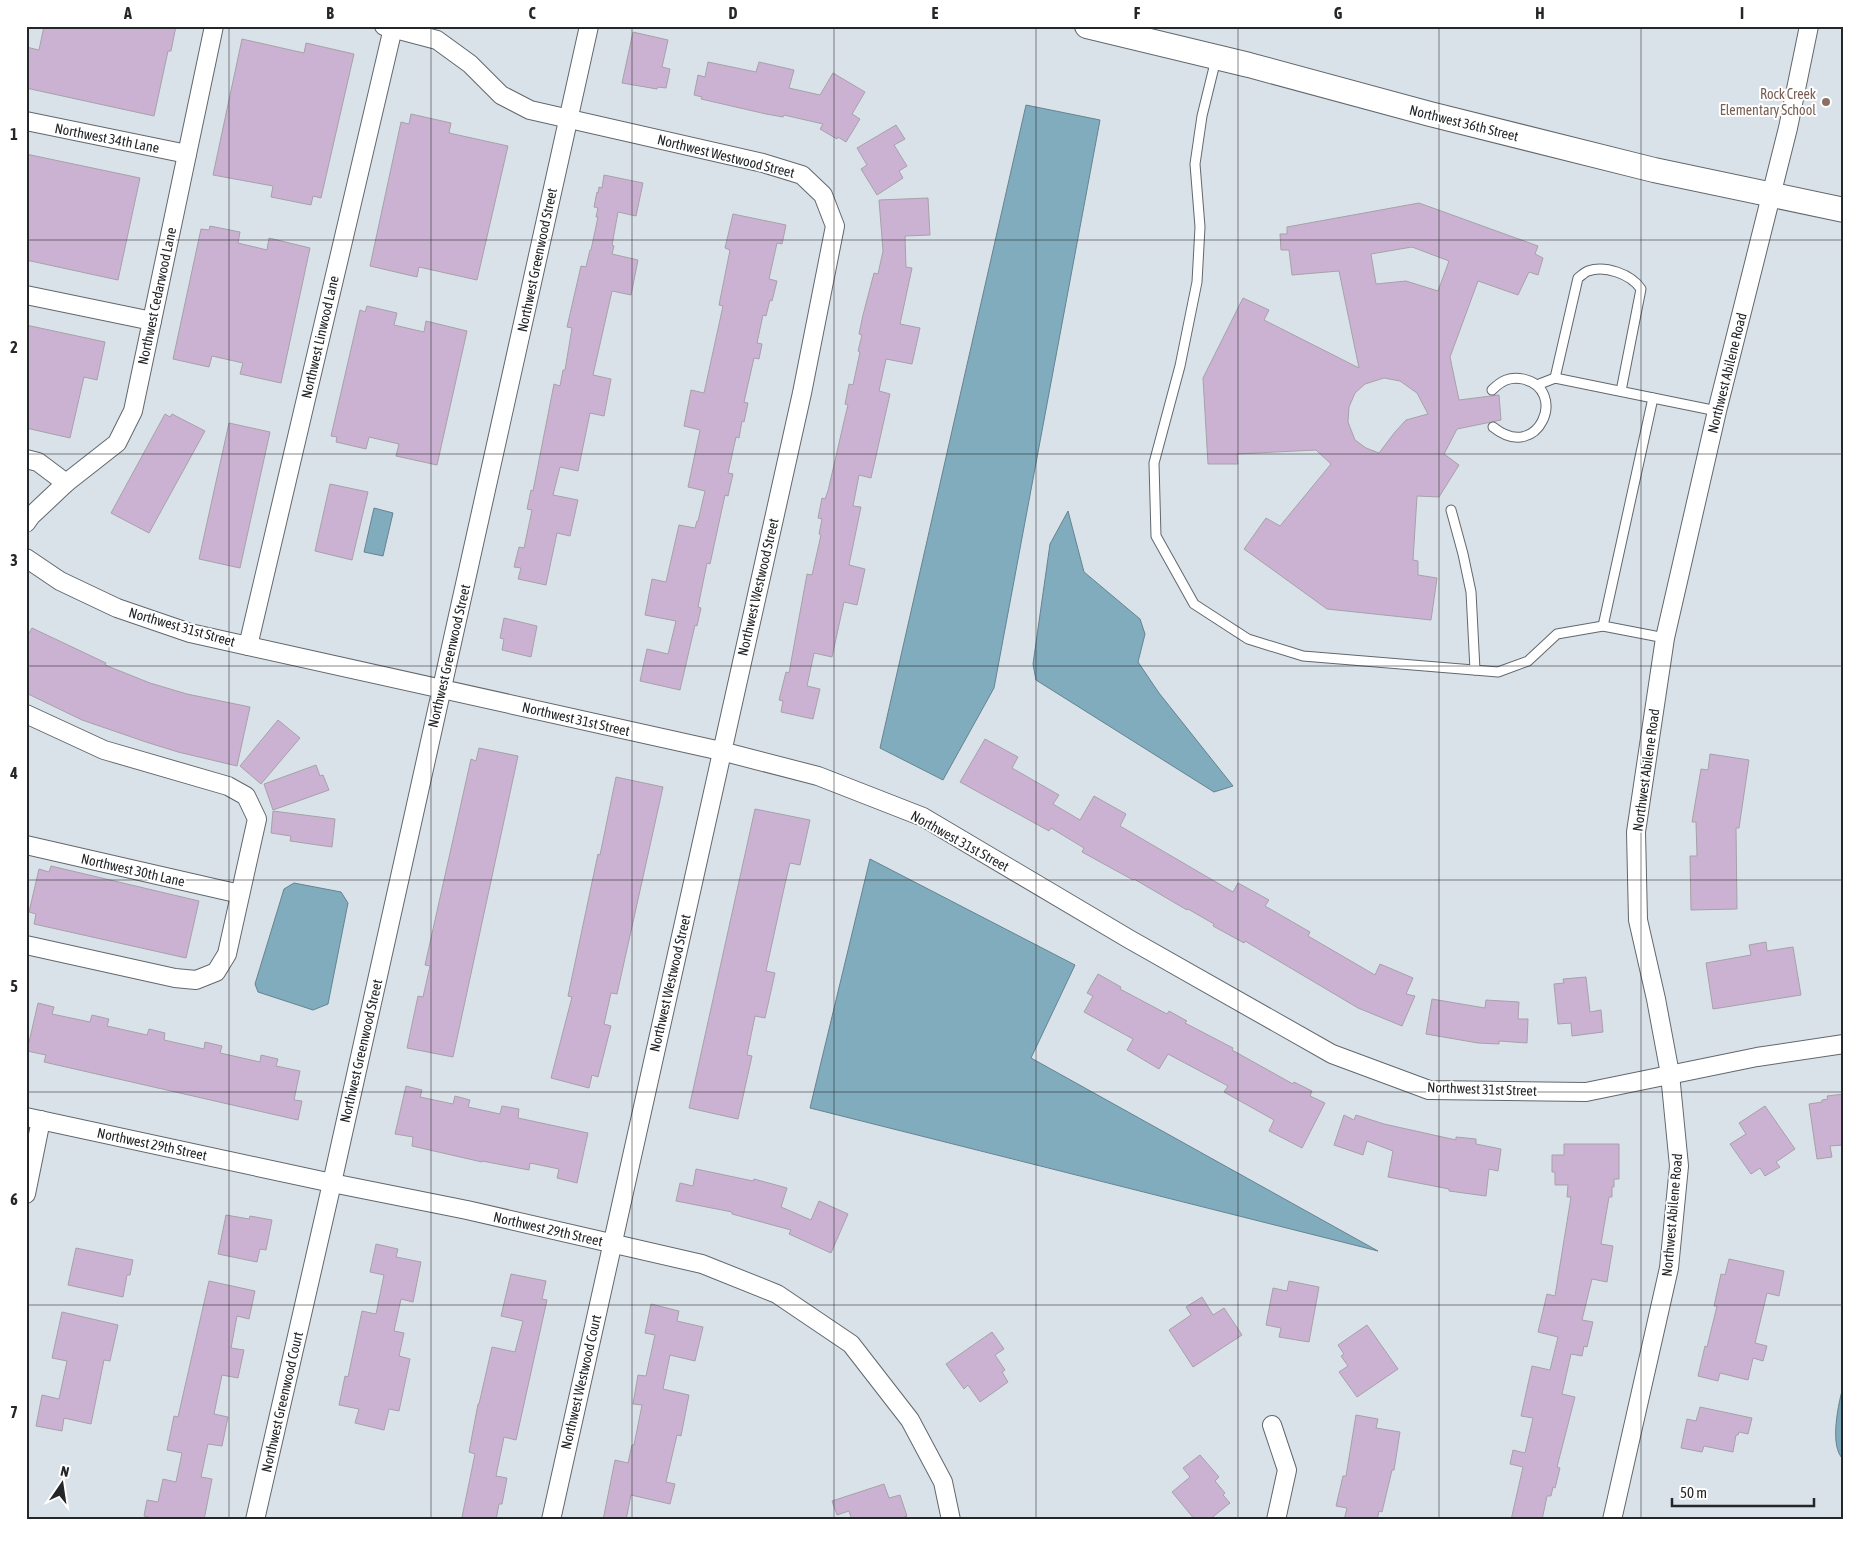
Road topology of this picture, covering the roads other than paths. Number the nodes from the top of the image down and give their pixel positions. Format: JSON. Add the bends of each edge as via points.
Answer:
{"nodes":[{"id":1,"x":214,"y":26,"type":"edge"},
{"id":2,"x":588,"y":26,"type":"edge"},
{"id":3,"x":1087,"y":26,"type":"edge"},
{"id":4,"x":1809,"y":26,"type":"edge"},
{"id":5,"x":388,"y":27,"type":"edge"},
{"id":6,"x":1216,"y":57,"type":"junction"},
{"id":7,"x":568,"y":119,"type":"junction"},
{"id":8,"x":26,"y":121,"type":"edge"},
{"id":9,"x":187,"y":154,"type":"junction"},
{"id":10,"x":1772,"y":194,"type":"junction"},
{"id":11,"x":1844,"y":210,"type":"edge"},
{"id":12,"x":26,"y":295,"type":"edge"},
{"id":13,"x":152,"y":321,"type":"junction"},
{"id":14,"x":1555,"y":378,"type":"junction"},
{"id":15,"x":1537,"y":385,"type":"junction"},
{"id":16,"x":1492,"y":390,"type":"dead end"},
{"id":17,"x":1621,"y":391,"type":"junction"},
{"id":18,"x":1653,"y":398,"type":"junction"},
{"id":19,"x":1717,"y":411,"type":"junction"},
{"id":20,"x":1493,"y":427,"type":"dead end"},
{"id":21,"x":26,"y":459,"type":"edge"},
{"id":22,"x":66,"y":483,"type":"junction"},
{"id":23,"x":1451,"y":510,"type":"dead end"},
{"id":24,"x":26,"y":523,"type":"edge"},
{"id":25,"x":26,"y":558,"type":"edge"},
{"id":26,"x":1603,"y":626,"type":"junction"},
{"id":27,"x":1666,"y":638,"type":"junction"},
{"id":28,"x":248,"y":646,"type":"junction"},
{"id":29,"x":1475,"y":670,"type":"junction"},
{"id":30,"x":442,"y":688,"type":"junction"},
{"id":31,"x":26,"y":714,"type":"edge"},
{"id":32,"x":721,"y":751,"type":"junction"},
{"id":33,"x":26,"y":845,"type":"edge"},
{"id":34,"x":240,"y":894,"type":"junction"},
{"id":35,"x":26,"y":945,"type":"edge"},
{"id":36,"x":1844,"y":1044,"type":"edge"},
{"id":37,"x":1670,"y":1074,"type":"junction"},
{"id":38,"x":34,"y":1118,"type":"edge"},
{"id":39,"x":332,"y":1183,"type":"junction"},
{"id":40,"x":26,"y":1194,"type":"edge"},
{"id":41,"x":612,"y":1244,"type":"junction"},
{"id":42,"x":309,"y":1285,"type":"joint"},
{"id":43,"x":1272,"y":1425,"type":"dead end"},
{"id":44,"x":256,"y":1520,"type":"edge"},
{"id":45,"x":550,"y":1520,"type":"edge"},
{"id":46,"x":950,"y":1520,"type":"edge"},
{"id":47,"x":1276,"y":1520,"type":"edge"},
{"id":48,"x":1612,"y":1520,"type":"edge"}],
"edges":[{"from":1,"to":9,"type":"street","name":"Northwest Cedarwood Lane"},
{"from":2,"to":7,"type":"street","name":"Northwest Greenwood Street"},
{"from":3,"to":6,"type":"main road","name":"Northwest 36th Street"},
{"from":4,"to":10,"type":"street","name":"Northwest Abilene Road"},
{"from":5,"to":7,"type":"street","name":"Northwest Westwood Street","via":[[437,40],[470,64],[501,95],[530,110]]},
{"from":5,"to":28,"type":"street","name":"Northwest Linwood Lane"},
{"from":6,"to":10,"type":"main road","name":"Northwest 36th Street","via":[[1548,144]]},
{"from":6,"to":29,"type":"lane","via":[[1195,164],[1200,227],[1197,282],[1180,366],[1154,463],[1156,536],[1194,604],[1248,640],[1303,656]]},
{"from":7,"to":30,"type":"street","name":"Northwest Greenwood Street"},
{"from":7,"to":32,"type":"street","name":"Northwest Westwood Street","via":[[802,175],[824,195],[835,226],[802,393]]},
{"from":8,"to":9,"type":"street","name":"Northwest 34th Lane"},
{"from":9,"to":13,"type":"street","name":"Northwest Cedarwood Lane"},
{"from":10,"to":11,"type":"main road","name":"Northwest 36th Street"},
{"from":10,"to":19,"type":"street","name":"Northwest Abilene Road"},
{"from":12,"to":13,"type":"street"},
{"from":13,"to":22,"type":"street","name":"Northwest Cedarwood Lane","via":[[133,411],[118,443]]},
{"from":14,"to":15,"type":"lane"},
{"from":14,"to":17,"type":"lane"},
{"from":14,"to":17,"type":"lane","via":[[1578,278],[1588,271],[1609,270],[1636,280],[1641,289]]},
{"from":15,"to":16,"type":"lane","via":[[1528,380],[1508,378]]},
{"from":15,"to":20,"type":"lane","via":[[1546,402],[1546,412],[1538,429],[1520,438],[1501,434]]},
{"from":17,"to":18,"type":"lane"},
{"from":18,"to":19,"type":"lane"},
{"from":18,"to":26,"type":"lane"},
{"from":19,"to":27,"type":"street","name":"Northwest Abilene Road"},
{"from":21,"to":22,"type":"street","via":[[38,462]]},
{"from":22,"to":24,"type":"street","name":"Northwest Cedarwood Lane"},
{"from":23,"to":29,"type":"lane","via":[[1471,592]]},
{"from":25,"to":28,"type":"street","name":"Northwest 31st Street","via":[[60,581],[117,608],[190,633]]},
{"from":26,"to":27,"type":"lane"},
{"from":26,"to":29,"type":"lane","via":[[1557,634],[1528,661],[1498,672]]},
{"from":27,"to":37,"type":"street","name":"Northwest Abilene Road","via":[[1636,832],[1638,920]]},
{"from":28,"to":30,"type":"street","name":"Northwest 31st Street"},
{"from":30,"to":32,"type":"street","name":"Northwest 31st Street"},
{"from":30,"to":39,"type":"street","name":"Northwest Greenwood Street"},
{"from":31,"to":34,"type":"street","via":[[104,750],[228,786],[246,796],[257,819]]},
{"from":32,"to":37,"type":"street","name":"Northwest 31st Street","via":[[818,776],[923,817],[1128,939],[1332,1054],[1429,1090],[1586,1092]]},
{"from":32,"to":41,"type":"street","name":"Northwest Westwood Street"},
{"from":33,"to":34,"type":"street","name":"Northwest 30th Lane"},
{"from":34,"to":35,"type":"street","via":[[227,954],[216,972],[196,980]]},
{"from":36,"to":37,"type":"street","name":"Northwest 31st Street"},
{"from":37,"to":48,"type":"street","name":"Northwest Abilene Road","via":[[1678,1166],[1669,1268]]},
{"from":38,"to":39,"type":"street","name":"Northwest 29th Street"},
{"from":38,"to":40,"type":"street"},
{"from":39,"to":41,"type":"street","name":"Northwest 29th Street"},
{"from":39,"to":42,"type":"street","name":"Northwest Greenwood Street"},
{"from":41,"to":45,"type":"street","name":"Northwest Westwood Court"},
{"from":41,"to":46,"type":"street","name":"Northwest 29th Street","via":[[702,1264],[777,1294],[852,1344],[910,1420],[943,1482]]},
{"from":42,"to":44,"type":"street","name":"Northwest Greenwood Court"},
{"from":43,"to":47,"type":"street","via":[[1287,1470]]}]}
